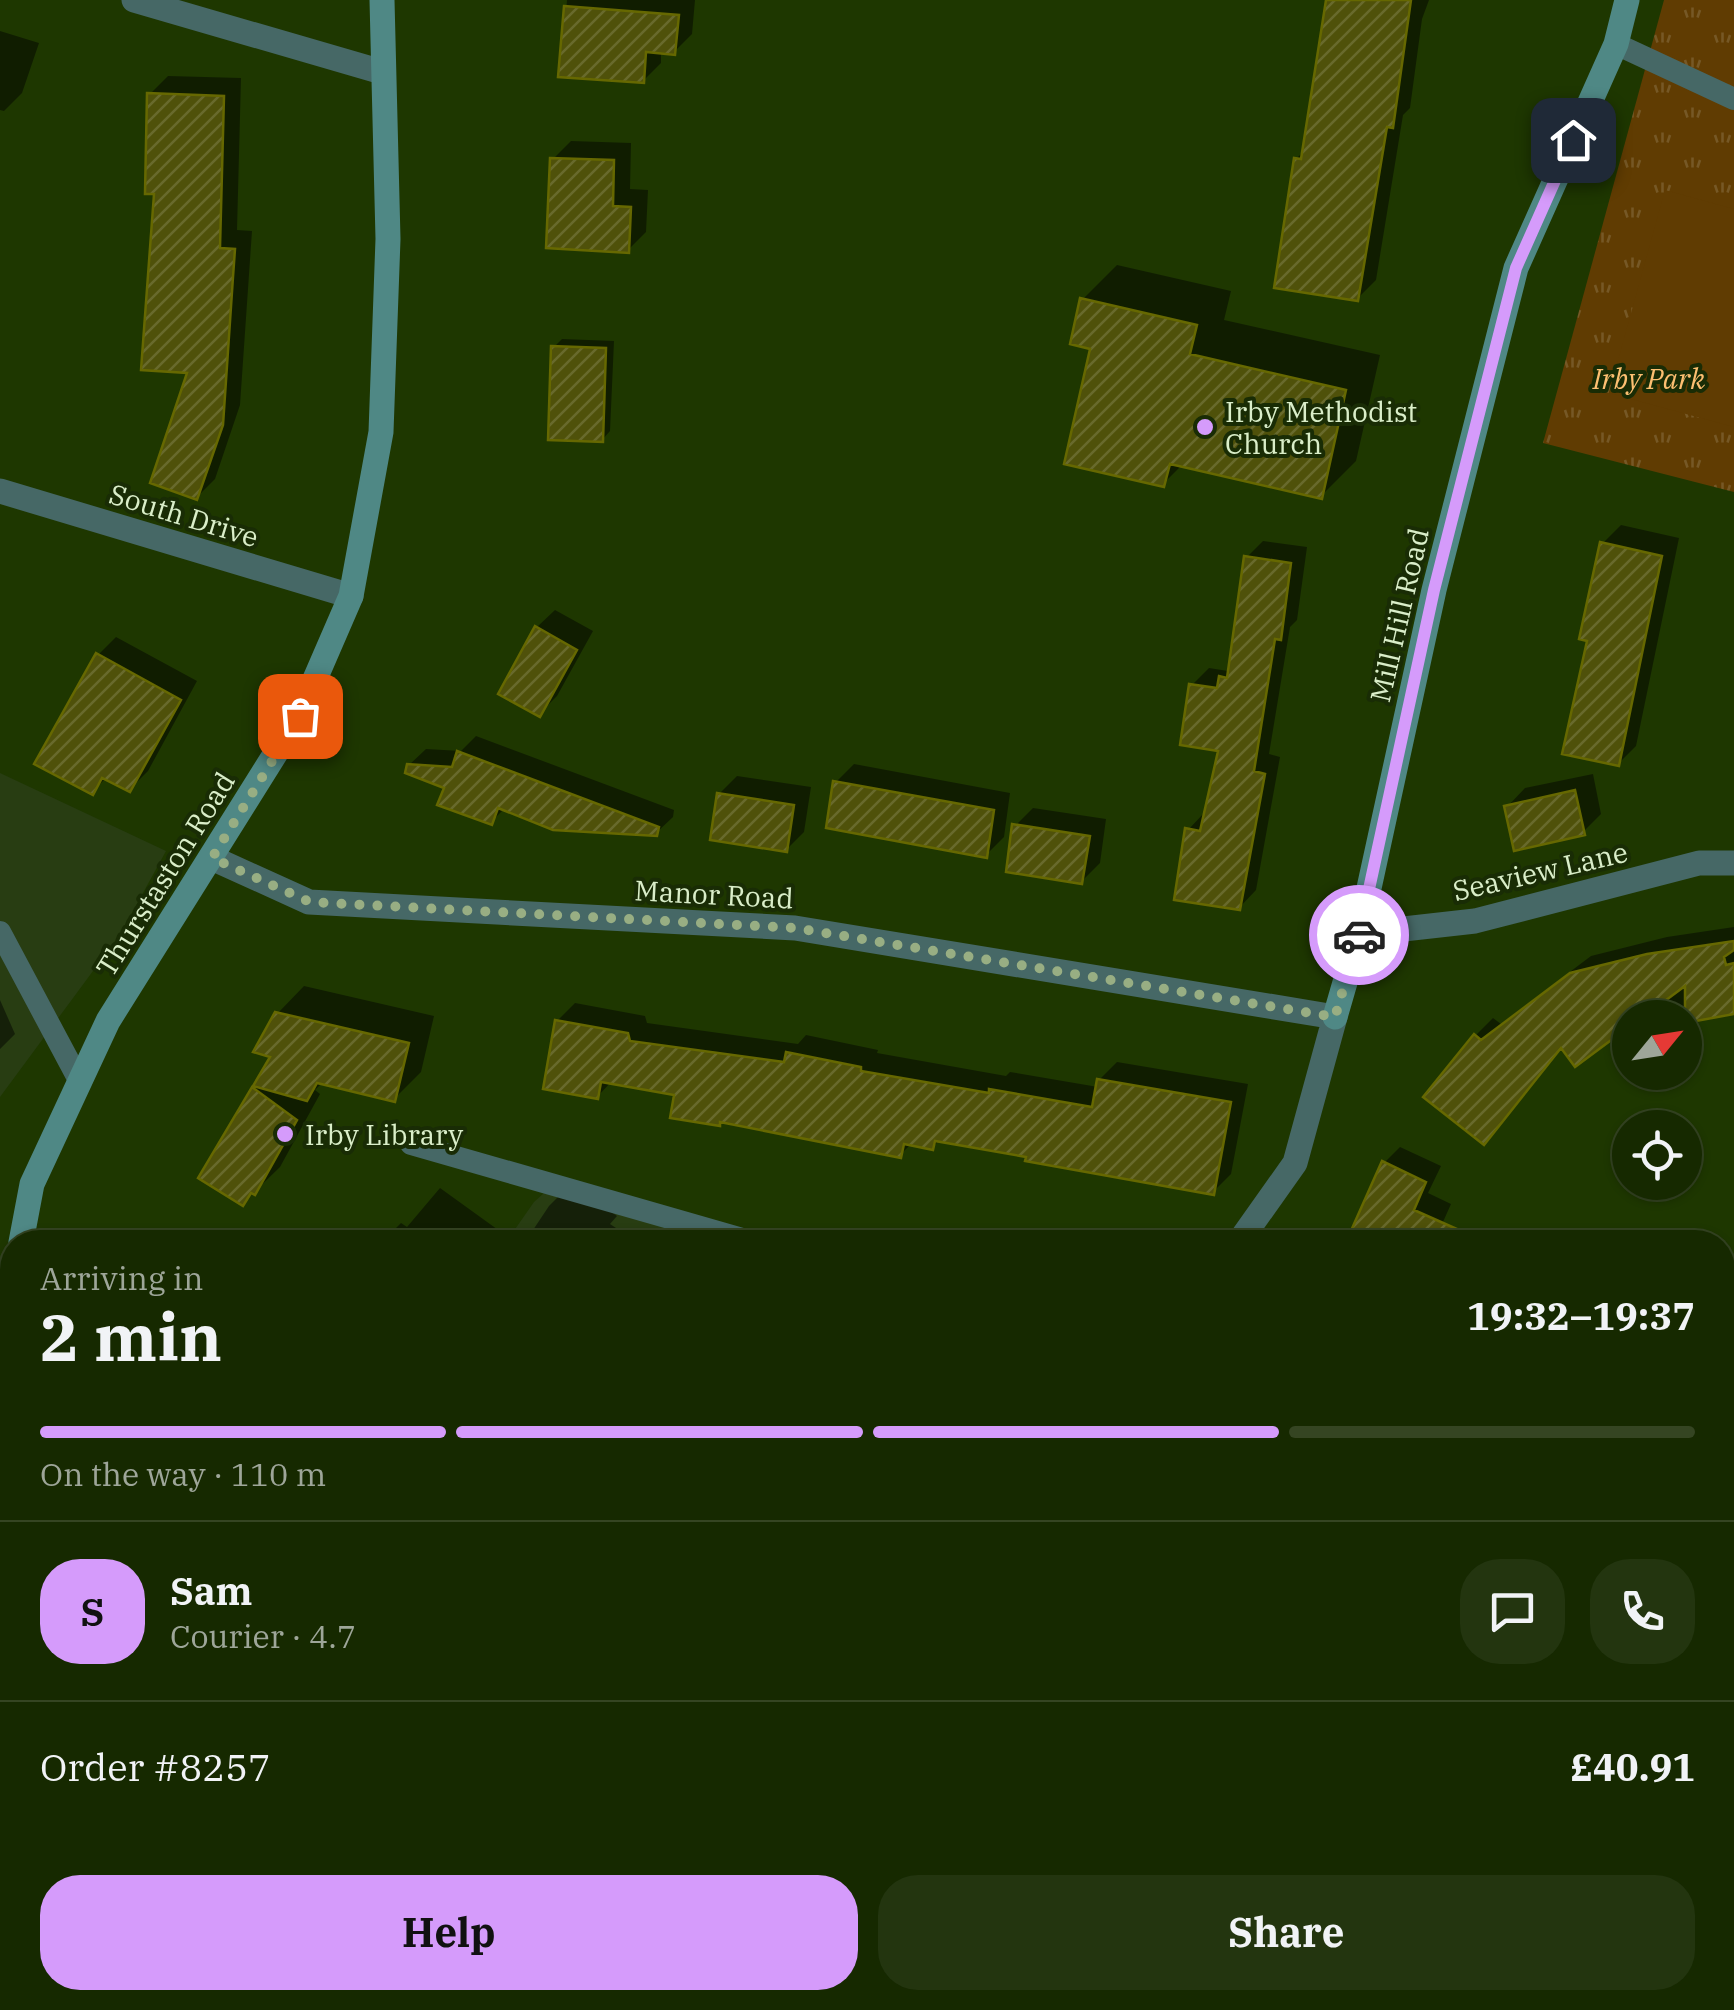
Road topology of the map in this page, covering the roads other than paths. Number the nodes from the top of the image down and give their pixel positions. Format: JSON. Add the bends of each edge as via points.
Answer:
{"nodes":[{"id":1,"x":134,"y":0,"type":"edge"},
{"id":2,"x":382,"y":0,"type":"edge"},
{"id":3,"x":1628,"y":0,"type":"edge"},
{"id":4,"x":1616,"y":44,"type":"junction"},
{"id":5,"x":382,"y":72,"type":"junction"},
{"id":6,"x":1734,"y":99,"type":"edge"},
{"id":7,"x":0,"y":491,"type":"edge"},
{"id":8,"x":350,"y":596,"type":"junction"},
{"id":9,"x":212,"y":858,"type":"junction"},
{"id":10,"x":1734,"y":863,"type":"edge"},
{"id":11,"x":0,"y":932,"type":"edge"},
{"id":12,"x":1359,"y":934,"type":"junction"},
{"id":13,"x":1335,"y":1017,"type":"junction"},
{"id":14,"x":80,"y":1082,"type":"junction"},
{"id":15,"x":411,"y":1144,"type":"dead end"},
{"id":16,"x":24,"y":1230,"type":"edge"},
{"id":17,"x":711,"y":1230,"type":"edge"},
{"id":18,"x":1248,"y":1230,"type":"edge"}],
"edges":[{"from":1,"to":5,"type":"street"},
{"from":2,"to":5,"type":"street","name":"Thurstaston Road"},
{"from":3,"to":4,"type":"street","name":"Mill Hill Road"},
{"from":4,"to":6,"type":"lane"},
{"from":4,"to":12,"type":"street","name":"Mill Hill Road","via":[[1516,268],[1434,590]]},
{"from":5,"to":8,"type":"street","name":"Thurstaston Road","via":[[388,239],[381,432]]},
{"from":7,"to":8,"type":"street","name":"South Drive"},
{"from":8,"to":9,"type":"street","name":"Thurstaston Road","via":[[300,716]]},
{"from":9,"to":13,"type":"street","name":"Manor Road","via":[[310,902],[795,928]]},
{"from":9,"to":14,"type":"street","name":"Thurstaston Road","via":[[108,1021]]},
{"from":10,"to":12,"type":"street","name":"Seaview Lane","via":[[1699,863],[1476,922]]},
{"from":11,"to":14,"type":"lane"},
{"from":12,"to":13,"type":"street","name":"Mill Hill Road"},
{"from":13,"to":18,"type":"street","name":"Mill Hill Road","via":[[1295,1163]]},
{"from":14,"to":16,"type":"street","name":"Thurstaston Road","via":[[32,1184]]},
{"from":15,"to":17,"type":"lane"}]}
